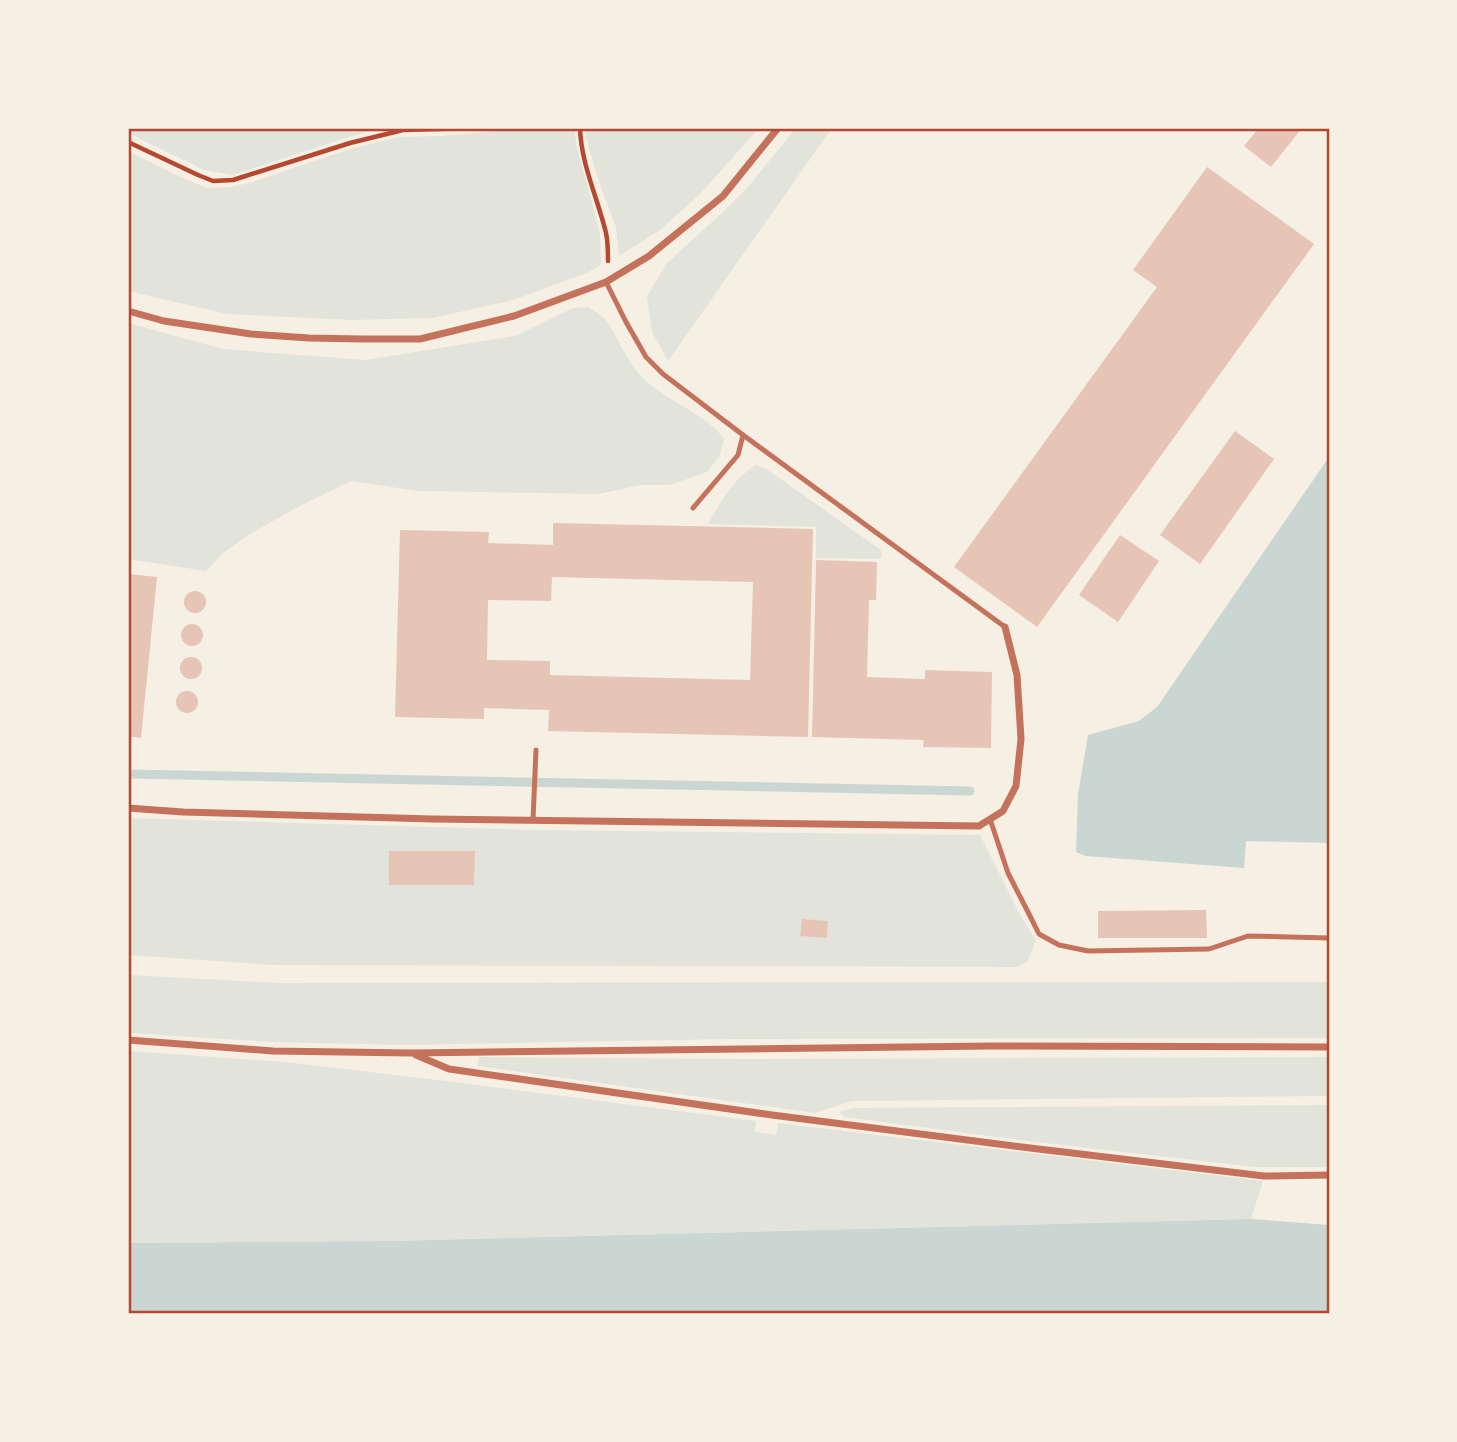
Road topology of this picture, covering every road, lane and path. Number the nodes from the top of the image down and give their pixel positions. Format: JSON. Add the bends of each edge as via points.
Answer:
{"nodes":[{"id":1,"x":474,"y":128,"type":"edge"},
{"id":2,"x":580,"y":128,"type":"edge"},
{"id":3,"x":778,"y":128,"type":"edge"},
{"id":4,"x":128,"y":142,"type":"edge"},
{"id":5,"x":606,"y":282,"type":"junction"},
{"id":6,"x":128,"y":311,"type":"edge"},
{"id":7,"x":743,"y":435,"type":"junction"},
{"id":8,"x":693,"y":508,"type":"dead end"},
{"id":9,"x":1005,"y":626,"type":"joint"},
{"id":10,"x":536,"y":750,"type":"dead end"},
{"id":11,"x":128,"y":808,"type":"edge"},
{"id":12,"x":990,"y":819,"type":"junction"},
{"id":13,"x":533,"y":820,"type":"junction"},
{"id":14,"x":1329,"y":938,"type":"edge"},
{"id":15,"x":128,"y":1040,"type":"edge"},
{"id":16,"x":1329,"y":1047,"type":"edge"},
{"id":17,"x":410,"y":1053,"type":"junction"},
{"id":18,"x":1329,"y":1175,"type":"edge"}],
"edges":[{"from":1,"to":4,"type":"path","via":[[403,130],[233,180],[213,181]]},
{"from":2,"to":5,"type":"path","via":[[607,236]]},
{"from":3,"to":5,"type":"street","via":[[723,196],[649,256]]},
{"from":5,"to":6,"type":"street","via":[[514,316],[420,339],[251,334]]},
{"from":5,"to":7,"type":"lane","via":[[646,357]]},
{"from":7,"to":8,"type":"lane","via":[[738,455]]},
{"from":7,"to":9,"type":"lane"},
{"from":9,"to":12,"type":"street","via":[[1017,676],[1021,739],[1016,786],[1003,811]]},
{"from":10,"to":13,"type":"lane"},
{"from":11,"to":13,"type":"street"},
{"from":12,"to":13,"type":"street","via":[[979,826]]},
{"from":12,"to":14,"type":"lane","via":[[1028,914],[1039,934],[1059,945],[1088,951],[1209,949],[1248,936]]},
{"from":15,"to":17,"type":"street","via":[[273,1051]]},
{"from":16,"to":17,"type":"street"},
{"from":17,"to":18,"type":"street","via":[[449,1069],[786,1116],[1264,1176]]}]}
